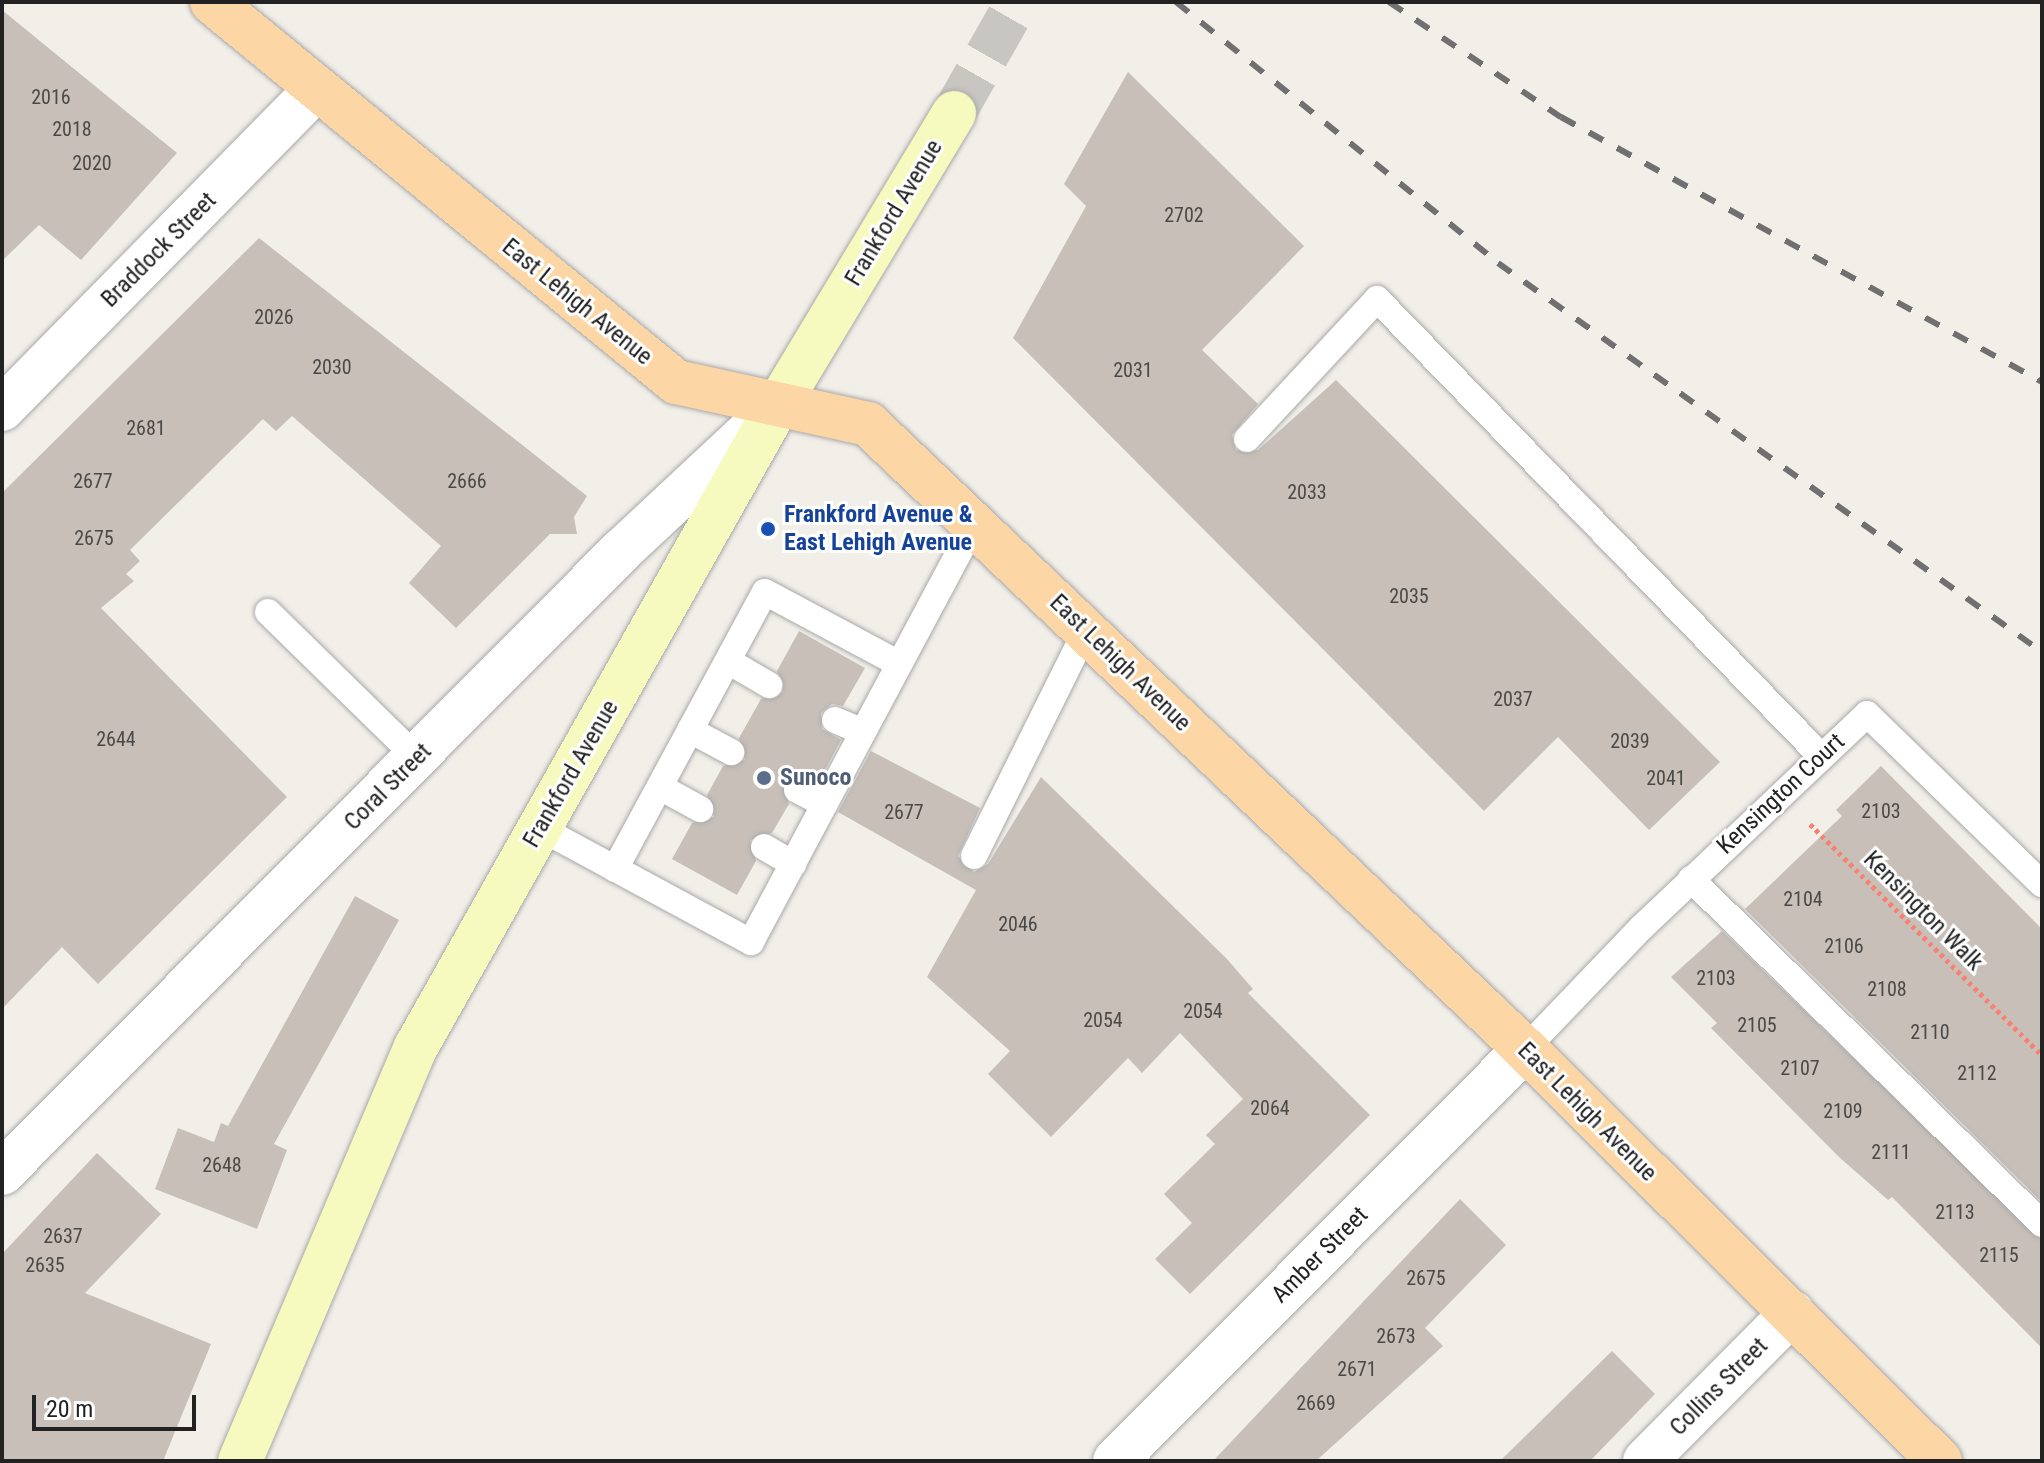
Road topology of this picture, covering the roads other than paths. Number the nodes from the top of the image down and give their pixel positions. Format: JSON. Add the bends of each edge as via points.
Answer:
{"nodes":[{"id":1,"x":212,"y":2,"type":"edge"},
{"id":2,"x":315,"y":91,"type":"junction"},
{"id":3,"x":954,"y":113,"type":"tunnel mouth"},
{"id":4,"x":778,"y":405,"type":"junction"},
{"id":5,"x":2,"y":409,"type":"edge"},
{"id":6,"x":1247,"y":439,"type":"dead end"},
{"id":7,"x":974,"y":524,"type":"junction"},
{"id":8,"x":268,"y":612,"type":"dead end"},
{"id":9,"x":1086,"y":630,"type":"junction"},
{"id":10,"x":728,"y":661,"type":"junction"},
{"id":11,"x":899,"y":664,"type":"junction"},
{"id":12,"x":769,"y":685,"type":"dead end"},
{"id":13,"x":835,"y":720,"type":"dead end"},
{"id":14,"x":690,"y":730,"type":"junction"},
{"id":15,"x":863,"y":732,"type":"junction"},
{"id":16,"x":731,"y":752,"type":"dead end"},
{"id":17,"x":1821,"y":756,"type":"junction"},
{"id":18,"x":417,"y":758,"type":"junction"},
{"id":19,"x":660,"y":787,"type":"junction"},
{"id":20,"x":797,"y":790,"type":"dead end"},
{"id":21,"x":825,"y":804,"type":"junction"},
{"id":22,"x":700,"y":809,"type":"dead end"},
{"id":23,"x":540,"y":828,"type":"junction"},
{"id":24,"x":764,"y":847,"type":"dead end"},
{"id":25,"x":974,"y":856,"type":"dead end"},
{"id":26,"x":793,"y":864,"type":"junction"},
{"id":27,"x":615,"y":869,"type":"junction"},
{"id":28,"x":1691,"y":879,"type":"junction"},
{"id":29,"x":2042,"y":884,"type":"edge"},
{"id":30,"x":1525,"y":1049,"type":"junction"},
{"id":31,"x":2,"y":1173,"type":"edge"},
{"id":32,"x":2042,"y":1224,"type":"edge"},
{"id":33,"x":1792,"y":1313,"type":"junction"},
{"id":34,"x":240,"y":1461,"type":"edge"},
{"id":35,"x":1115,"y":1461,"type":"edge"},
{"id":36,"x":1645,"y":1461,"type":"edge"},
{"id":37,"x":1940,"y":1461,"type":"edge"}],
"edges":[{"from":1,"to":2,"type":"main road","name":"East Lehigh Avenue"},
{"from":2,"to":4,"type":"main road","name":"East Lehigh Avenue","via":[[676,382]]},
{"from":2,"to":5,"type":"street","name":"Braddock Street"},
{"from":3,"to":4,"type":"main road","name":"Frankford Avenue"},
{"from":4,"to":7,"type":"main road","name":"East Lehigh Avenue","via":[[868,424]]},
{"from":4,"to":18,"type":"street","name":"Coral Street","via":[[621,551]]},
{"from":4,"to":23,"type":"main road","name":"Frankford Avenue"},
{"from":6,"to":17,"type":"lane","via":[[1377,299]]},
{"from":7,"to":9,"type":"main road","name":"East Lehigh Avenue"},
{"from":7,"to":11,"type":"lane"},
{"from":8,"to":18,"type":"lane"},
{"from":9,"to":25,"type":"lane"},
{"from":9,"to":30,"type":"main road","name":"East Lehigh Avenue"},
{"from":10,"to":11,"type":"lane","via":[[765,592]]},
{"from":10,"to":12,"type":"lane"},
{"from":10,"to":14,"type":"lane"},
{"from":11,"to":15,"type":"lane"},
{"from":13,"to":15,"type":"lane"},
{"from":14,"to":16,"type":"lane"},
{"from":14,"to":19,"type":"lane"},
{"from":15,"to":21,"type":"lane"},
{"from":17,"to":28,"type":"lane","name":"Kensington Court"},
{"from":17,"to":29,"type":"lane","name":"Kensington Court","via":[[1867,714]]},
{"from":18,"to":31,"type":"street","name":"Coral Street"},
{"from":19,"to":22,"type":"lane"},
{"from":19,"to":27,"type":"lane"},
{"from":20,"to":21,"type":"lane"},
{"from":21,"to":26,"type":"lane"},
{"from":23,"to":27,"type":"lane"},
{"from":23,"to":34,"type":"main road","name":"Frankford Avenue","via":[[394,1089]]},
{"from":24,"to":26,"type":"lane"},
{"from":26,"to":27,"type":"lane","via":[[751,942]]},
{"from":28,"to":30,"type":"lane","name":"Kensington Court"},
{"from":28,"to":32,"type":"lane"},
{"from":30,"to":33,"type":"main road","name":"East Lehigh Avenue"},
{"from":30,"to":35,"type":"street","name":"Amber Street"},
{"from":33,"to":36,"type":"street","name":"Collins Street"},
{"from":33,"to":37,"type":"main road","name":"East Lehigh Avenue"}]}
